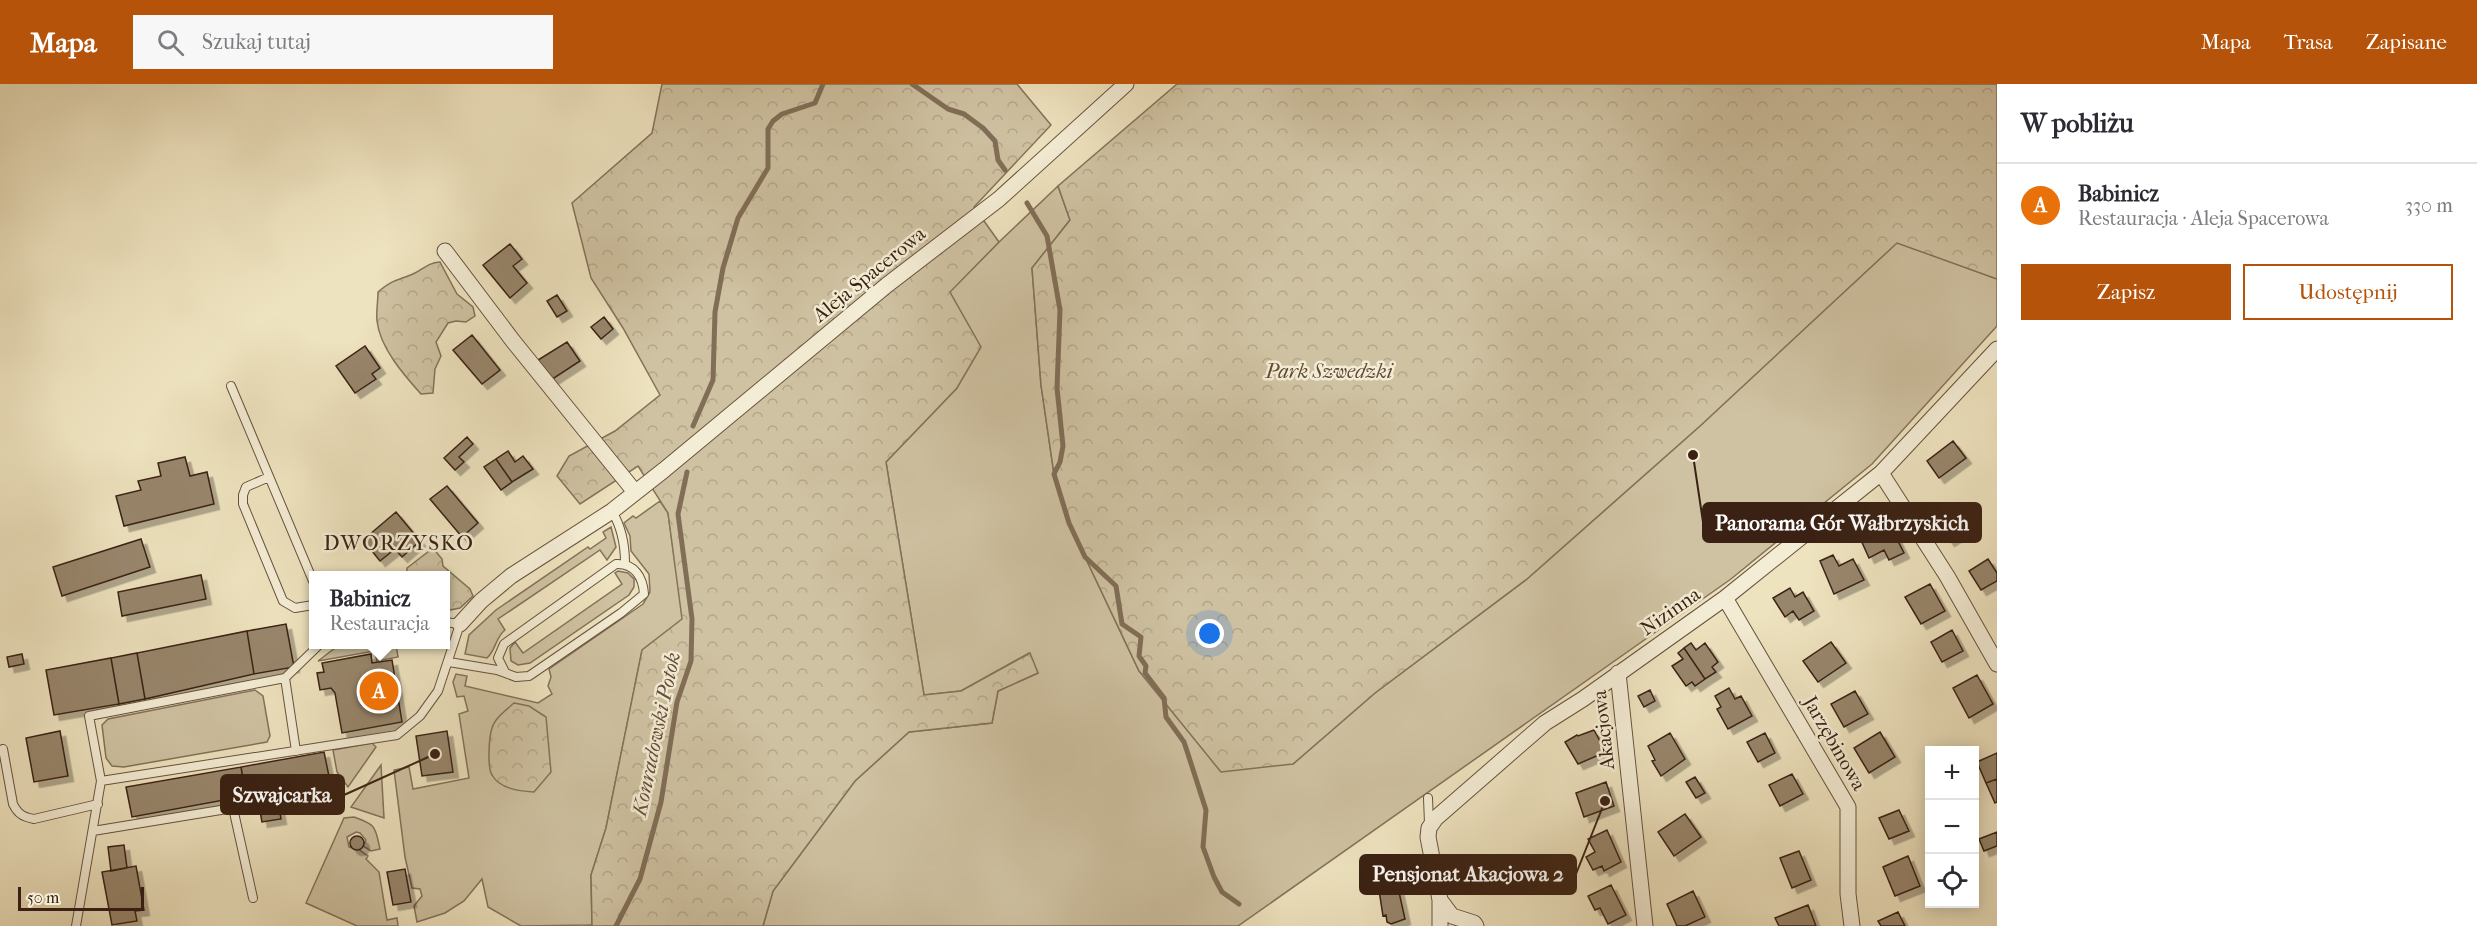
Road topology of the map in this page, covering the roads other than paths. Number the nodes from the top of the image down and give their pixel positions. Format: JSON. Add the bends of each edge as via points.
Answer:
{"nodes":[{"id":1,"x":1126,"y":84,"type":"edge"},
{"id":2,"x":445,"y":251,"type":"dead end"},
{"id":3,"x":1997,"y":349,"type":"edge"},
{"id":4,"x":231,"y":386,"type":"dead end"},
{"id":5,"x":1881,"y":474,"type":"junction"},
{"id":6,"x":269,"y":477,"type":"junction"},
{"id":7,"x":635,"y":492,"type":"junction"},
{"id":8,"x":612,"y":511,"type":"junction"},
{"id":9,"x":625,"y":563,"type":"junction"},
{"id":10,"x":309,"y":572,"type":"edge"},
{"id":11,"x":1725,"y":598,"type":"junction"},
{"id":12,"x":309,"y":606,"type":"edge"},
{"id":13,"x":452,"y":623,"type":"edge"},
{"id":14,"x":316,"y":649,"type":"edge"},
{"id":15,"x":449,"y":662,"type":"junction"},
{"id":16,"x":1997,"y":664,"type":"edge"},
{"id":17,"x":505,"y":672,"type":"junction"},
{"id":18,"x":1618,"y":673,"type":"junction"},
{"id":19,"x":285,"y":678,"type":"junction"},
{"id":20,"x":3,"y":749,"type":"dead end"},
{"id":21,"x":296,"y":751,"type":"junction"},
{"id":22,"x":101,"y":781,"type":"junction"},
{"id":23,"x":1428,"y":798,"type":"dead end"},
{"id":24,"x":98,"y":804,"type":"junction"},
{"id":25,"x":1429,"y":828,"type":"junction"},
{"id":26,"x":93,"y":831,"type":"junction"},
{"id":27,"x":253,"y":898,"type":"dead end"},
{"id":28,"x":1440,"y":900,"type":"junction"},
{"id":29,"x":76,"y":926,"type":"edge"},
{"id":30,"x":1440,"y":926,"type":"edge"},
{"id":31,"x":1476,"y":926,"type":"edge"},
{"id":32,"x":1645,"y":926,"type":"edge"},
{"id":33,"x":1852,"y":926,"type":"edge"}],
"edges":[{"from":1,"to":7,"type":"street","name":"Aleja Spacerowa","via":[[999,199],[887,285]]},
{"from":2,"to":7,"type":"street"},
{"from":3,"to":5,"type":"street","name":"Nizinna"},
{"from":4,"to":6,"type":"lane"},
{"from":5,"to":11,"type":"street","name":"Nizinna"},
{"from":5,"to":16,"type":"street","via":[[1947,576]]},
{"from":6,"to":10,"type":"lane"},
{"from":6,"to":12,"type":"lane","via":[[246,488],[243,504],[283,600],[296,608]]},
{"from":7,"to":8,"type":"street","name":"Aleja Spacerowa"},
{"from":8,"to":9,"type":"lane","via":[[620,524]]},
{"from":8,"to":13,"type":"street","name":"Aleja Spacerowa","via":[[511,576]]},
{"from":9,"to":17,"type":"lane","via":[[616,564],[504,644],[498,658]]},
{"from":9,"to":17,"type":"lane","via":[[644,580],[644,594],[529,676],[516,677]]},
{"from":11,"to":18,"type":"street","name":"Nizinna"},
{"from":11,"to":33,"type":"street","name":"Jarzębinowa","via":[[1848,807]]},
{"from":13,"to":15,"type":"lane"},
{"from":14,"to":19,"type":"lane"},
{"from":15,"to":17,"type":"lane"},
{"from":15,"to":21,"type":"lane","via":[[438,691],[420,716],[397,735]]},
{"from":18,"to":25,"type":"street","name":"Nizinna","via":[[1545,723]]},
{"from":18,"to":32,"type":"street","name":"Akacjowa"},
{"from":19,"to":21,"type":"lane"},
{"from":19,"to":22,"type":"lane","via":[[89,716]]},
{"from":20,"to":24,"type":"lane","via":[[13,804],[25,817],[34,819]]},
{"from":21,"to":22,"type":"lane"},
{"from":22,"to":24,"type":"lane"},
{"from":23,"to":25,"type":"lane"},
{"from":24,"to":26,"type":"lane"},
{"from":25,"to":28,"type":"street"},
{"from":26,"to":27,"type":"lane","via":[[233,808]]},
{"from":26,"to":29,"type":"lane"},
{"from":28,"to":30,"type":"street"},
{"from":28,"to":31,"type":"street","via":[[1452,916]]}]}
